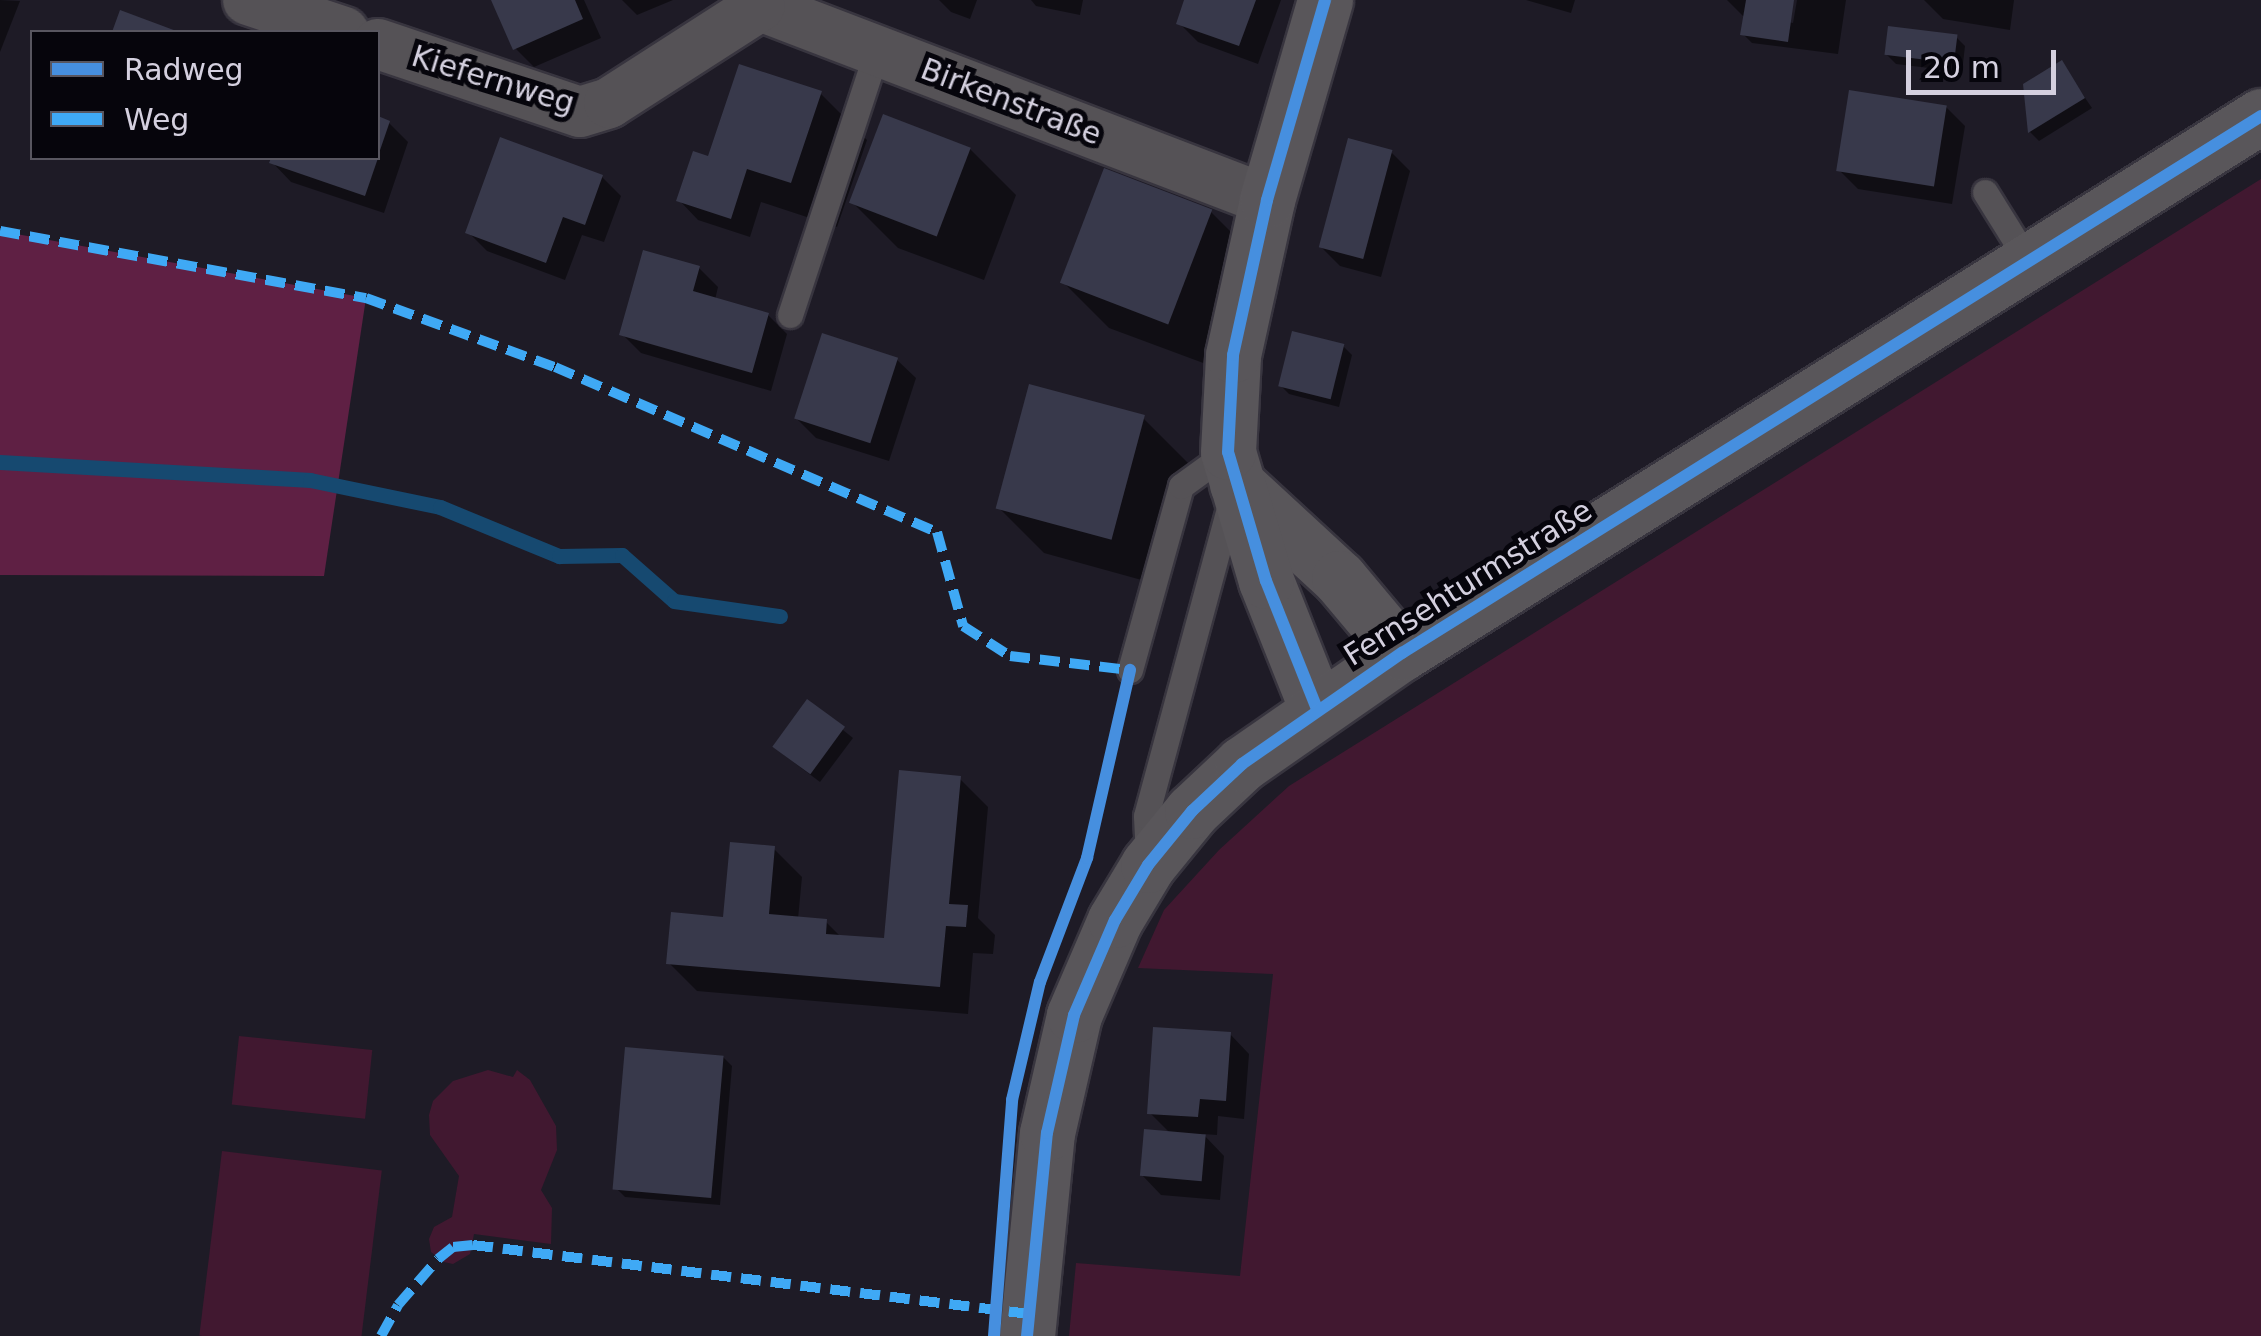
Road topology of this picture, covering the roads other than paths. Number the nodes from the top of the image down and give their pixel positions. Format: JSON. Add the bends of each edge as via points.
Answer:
{"nodes":[{"id":1,"x":248,"y":0,"type":"edge"},
{"id":2,"x":1325,"y":0,"type":"edge"},
{"id":3,"x":759,"y":3,"type":"edge"},
{"id":4,"x":338,"y":30,"type":"edge"},
{"id":5,"x":380,"y":45,"type":"edge"},
{"id":6,"x":877,"y":51,"type":"junction"},
{"id":7,"x":2261,"y":116,"type":"edge"},
{"id":8,"x":1984,"y":192,"type":"dead end"},
{"id":9,"x":1268,"y":200,"type":"junction"},
{"id":10,"x":2028,"y":261,"type":"junction"},
{"id":11,"x":790,"y":315,"type":"dead end"},
{"id":12,"x":1232,"y":468,"type":"junction"},
{"id":13,"x":1402,"y":653,"type":"junction"},
{"id":14,"x":1130,"y":670,"type":"dead end"},
{"id":15,"x":1317,"y":709,"type":"junction"},
{"id":16,"x":1148,"y":866,"type":"junction"},
{"id":17,"x":1027,"y":1336,"type":"edge"}],
"edges":[{"from":1,"to":4,"type":"street"},
{"from":2,"to":9,"type":"street"},
{"from":3,"to":5,"type":"street","name":"Kiefernweg","via":[[608,103],[580,112]]},
{"from":3,"to":6,"type":"street","name":"Birkenstraße"},
{"from":6,"to":9,"type":"street","name":"Birkenstraße"},
{"from":6,"to":11,"type":"lane"},
{"from":7,"to":10,"type":"street","name":"Fernsehturmstraße"},
{"from":8,"to":10,"type":"lane"},
{"from":9,"to":12,"type":"street","via":[[1233,355]]},
{"from":10,"to":13,"type":"street","name":"Fernsehturmstraße"},
{"from":12,"to":13,"type":"street"},
{"from":12,"to":14,"type":"lane","via":[[1181,486]]},
{"from":12,"to":15,"type":"street","via":[[1266,581]]},
{"from":12,"to":16,"type":"lane","via":[[1146,816]]},
{"from":13,"to":15,"type":"street","name":"Fernsehturmstraße"},
{"from":15,"to":16,"type":"street","name":"Fernsehturmstraße","via":[[1192,810]]},
{"from":16,"to":17,"type":"street","name":"Fernsehturmstraße","via":[[1115,920],[1074,1015],[1046,1133]]}]}
